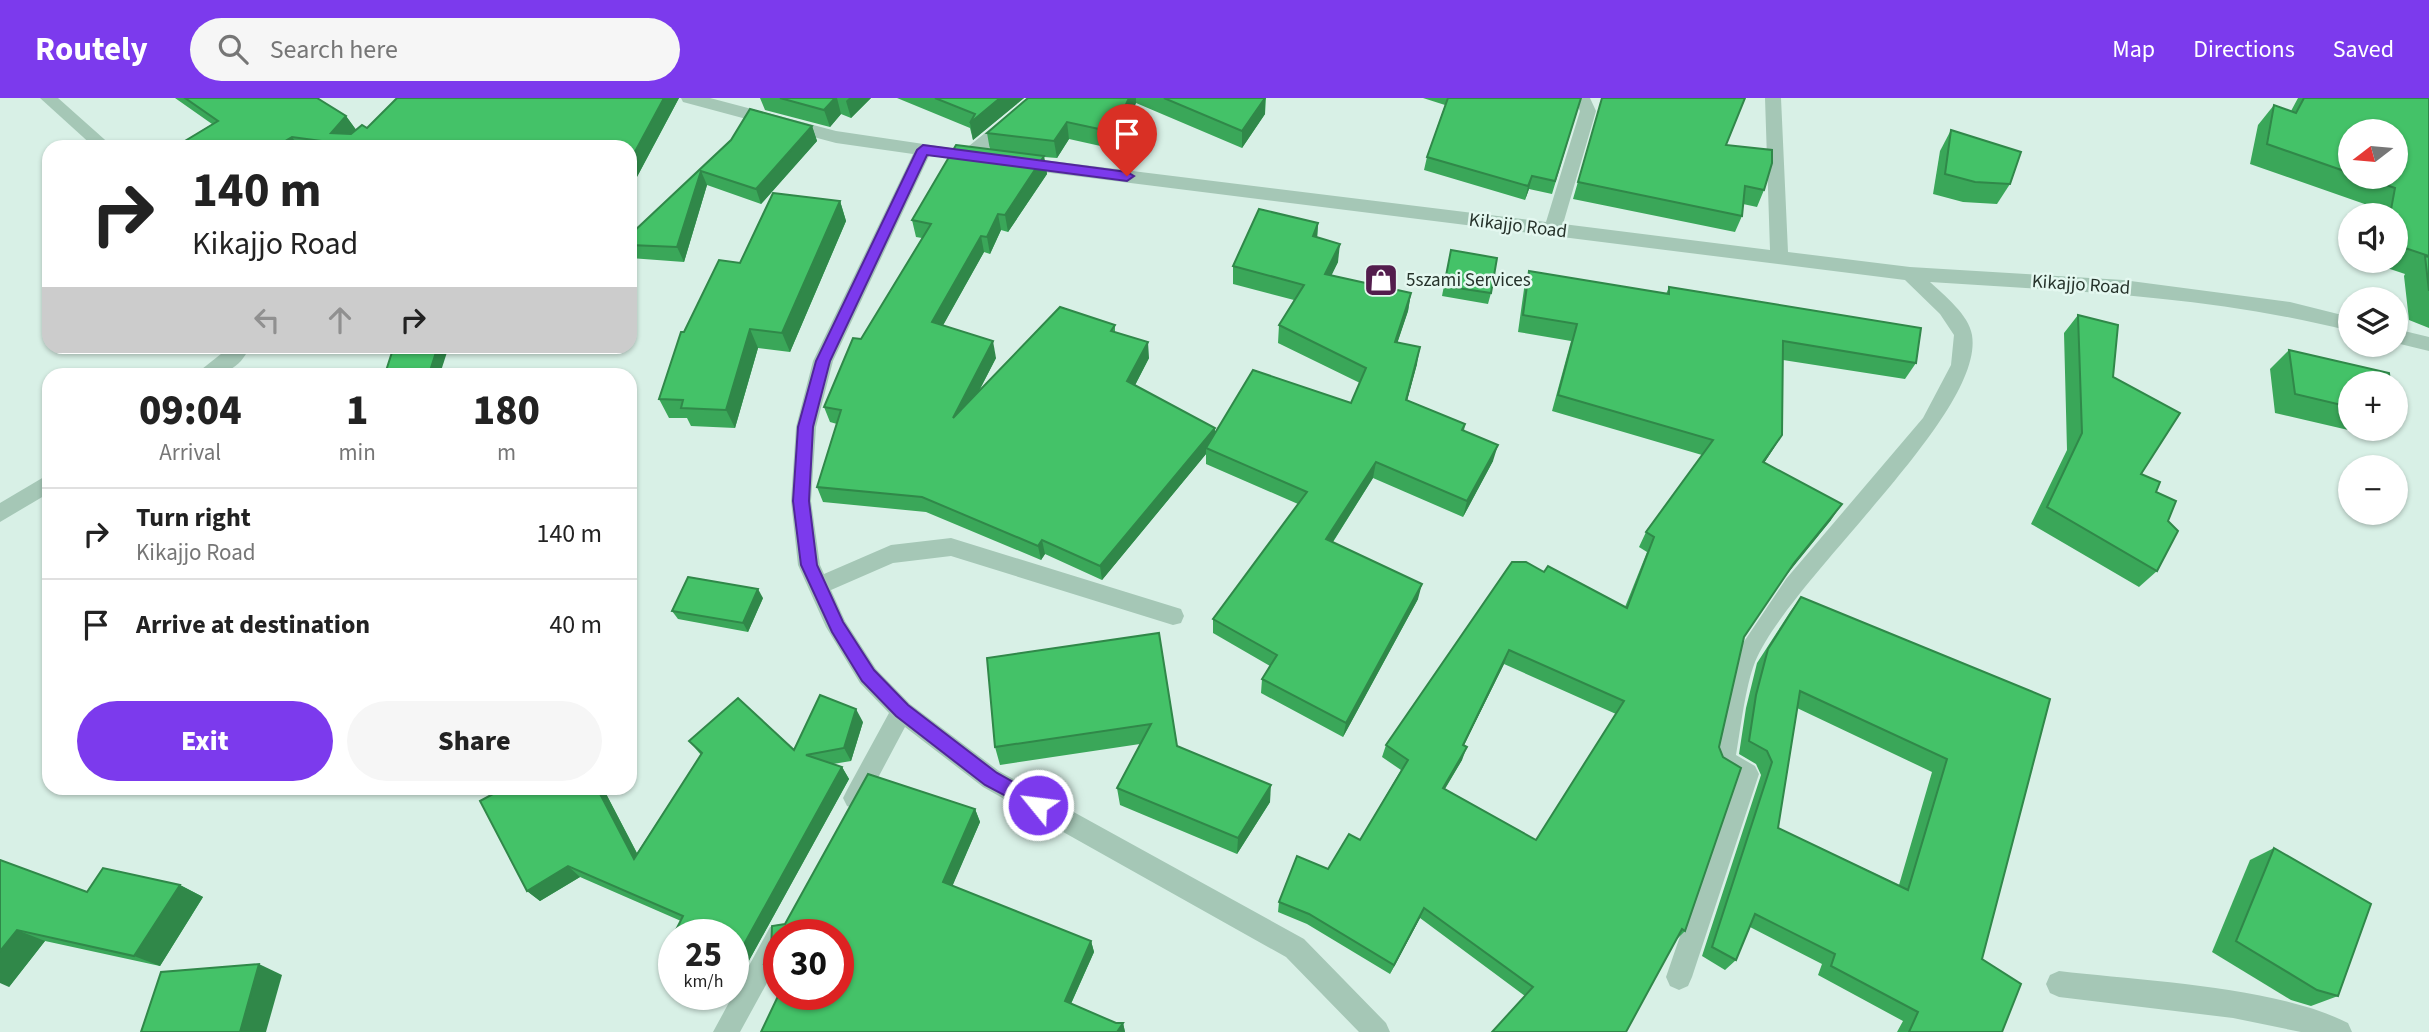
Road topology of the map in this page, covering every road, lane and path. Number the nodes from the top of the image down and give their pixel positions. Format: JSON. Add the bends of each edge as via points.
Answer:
{"nodes":[{"id":1,"x":48,"y":98,"type":"edge"},
{"id":2,"x":690,"y":98,"type":"edge"},
{"id":3,"x":1038,"y":98,"type":"edge"},
{"id":4,"x":1582,"y":98,"type":"edge"},
{"id":5,"x":1773,"y":98,"type":"edge"},
{"id":6,"x":97,"y":140,"type":"edge"},
{"id":7,"x":923,"y":150,"type":"junction"},
{"id":8,"x":968,"y":156,"type":"junction"},
{"id":9,"x":1552,"y":230,"type":"junction"},
{"id":10,"x":1779,"y":259,"type":"junction"},
{"id":11,"x":1910,"y":274,"type":"junction"},
{"id":12,"x":2338,"y":321,"type":"edge"},
{"id":13,"x":2408,"y":339,"type":"edge"},
{"id":14,"x":2429,"y":344,"type":"edge"},
{"id":15,"x":237,"y":354,"type":"edge"},
{"id":16,"x":218,"y":368,"type":"edge"},
{"id":17,"x":42,"y":486,"type":"edge"},
{"id":18,"x":0,"y":514,"type":"edge"},
{"id":19,"x":819,"y":586,"type":"junction"},
{"id":20,"x":1173,"y":616,"type":"dead end"},
{"id":21,"x":902,"y":710,"type":"junction"},
{"id":22,"x":844,"y":817,"type":"edge"},
{"id":23,"x":792,"y":911,"type":"edge"},
{"id":24,"x":788,"y":919,"type":"edge"},
{"id":25,"x":763,"y":964,"type":"edge"},
{"id":26,"x":1679,"y":977,"type":"dead end"},
{"id":27,"x":2059,"y":984,"type":"dead end"},
{"id":28,"x":726,"y":1032,"type":"edge"},
{"id":29,"x":1377,"y":1032,"type":"edge"},
{"id":30,"x":2339,"y":1032,"type":"edge"}],
"edges":[{"from":1,"to":6,"type":"street"},
{"from":2,"to":7,"type":"street","name":"Kikajjo Road","via":[[836,136]]},
{"from":3,"to":8,"type":"street"},
{"from":4,"to":9,"type":"street","via":[[1588,111]]},
{"from":5,"to":10,"type":"street"},
{"from":7,"to":8,"type":"street","name":"Kikajjo Road"},
{"from":7,"to":19,"type":"street","via":[[823,361],[806,427],[801,501],[809,565]]},
{"from":8,"to":9,"type":"street","name":"Kikajjo Road"},
{"from":9,"to":10,"type":"street","name":"Kikajjo Road"},
{"from":10,"to":11,"type":"street","name":"Kikajjo Road"},
{"from":11,"to":12,"type":"street","name":"Kikajjo Road","via":[[2123,287],[2290,309]]},
{"from":11,"to":26,"type":"street","via":[[1947,309],[1963,334],[1961,365],[1930,423],[1793,585],[1745,659],[1723,760],[1747,774]]},
{"from":13,"to":14,"type":"street"},
{"from":15,"to":16,"type":"street"},
{"from":17,"to":18,"type":"street"},
{"from":19,"to":20,"type":"street","via":[[891,554],[951,547]]},
{"from":19,"to":21,"type":"street","via":[[868,676]]},
{"from":21,"to":22,"type":"street"},
{"from":21,"to":29,"type":"street","via":[[991,779],[1295,948]]},
{"from":23,"to":24,"type":"street"},
{"from":25,"to":28,"type":"street"},
{"from":27,"to":30,"type":"street","via":[[2233,1004],[2323,1024]]}]}
